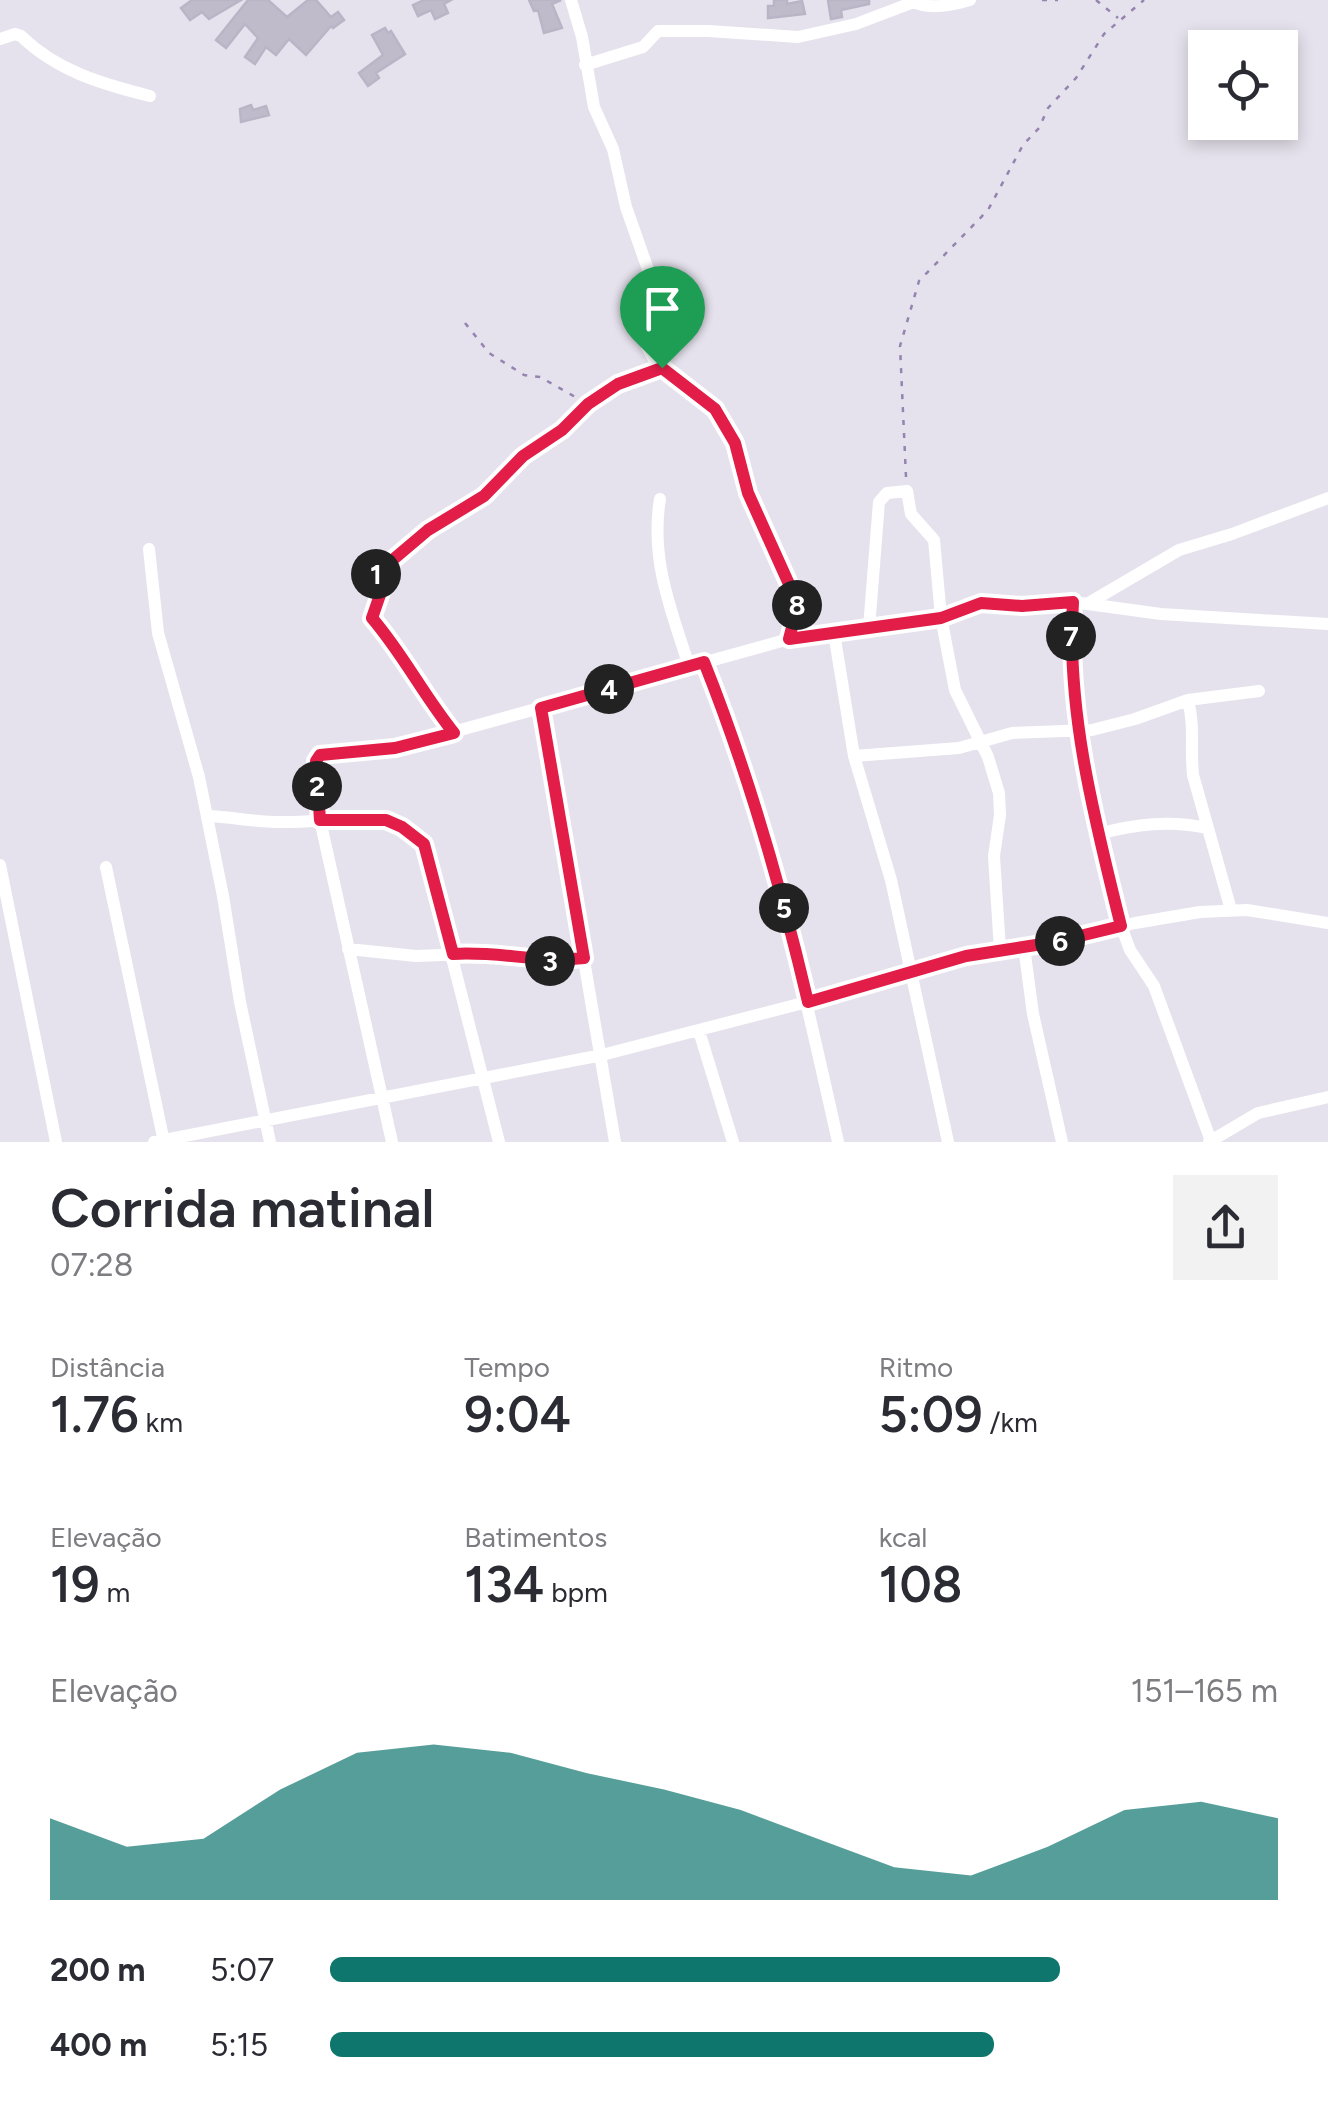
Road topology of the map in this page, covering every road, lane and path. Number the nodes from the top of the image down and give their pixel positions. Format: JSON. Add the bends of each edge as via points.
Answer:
{"nodes":[{"id":1,"x":570,"y":0,"type":"edge"},
{"id":2,"x":970,"y":0,"type":"edge"},
{"id":3,"x":1042,"y":0,"type":"edge"},
{"id":4,"x":1058,"y":0,"type":"edge"},
{"id":5,"x":1096,"y":0,"type":"edge"},
{"id":6,"x":1144,"y":0,"type":"edge"},
{"id":7,"x":1120,"y":20,"type":"junction"},
{"id":8,"x":0,"y":39,"type":"edge"},
{"id":9,"x":586,"y":66,"type":"junction"},
{"id":10,"x":150,"y":96,"type":"dead end"},
{"id":11,"x":465,"y":324,"type":"dead end"},
{"id":12,"x":662,"y":368,"type":"junction"},
{"id":13,"x":588,"y":404,"type":"junction"},
{"id":14,"x":907,"y":492,"type":"junction"},
{"id":15,"x":1328,"y":498,"type":"edge"},
{"id":16,"x":660,"y":499,"type":"dead end"},
{"id":17,"x":149,"y":550,"type":"dead end"},
{"id":18,"x":1080,"y":603,"type":"junction"},
{"id":19,"x":941,"y":618,"type":"junction"},
{"id":20,"x":1328,"y":624,"type":"edge"},
{"id":21,"x":869,"y":628,"type":"junction"},
{"id":22,"x":834,"y":633,"type":"junction"},
{"id":23,"x":789,"y":639,"type":"junction"},
{"id":24,"x":704,"y":662,"type":"junction"},
{"id":25,"x":689,"y":666,"type":"junction"},
{"id":26,"x":1260,"y":691,"type":"dead end"},
{"id":27,"x":1188,"y":700,"type":"junction"},
{"id":28,"x":541,"y":708,"type":"junction"},
{"id":29,"x":1080,"y":731,"type":"junction"},
{"id":30,"x":454,"y":733,"type":"junction"},
{"id":31,"x":981,"y":741,"type":"junction"},
{"id":32,"x":854,"y":756,"type":"junction"},
{"id":33,"x":208,"y":816,"type":"junction"},
{"id":34,"x":320,"y":820,"type":"junction"},
{"id":35,"x":1207,"y":828,"type":"junction"},
{"id":36,"x":1098,"y":834,"type":"junction"},
{"id":37,"x":0,"y":866,"type":"edge"},
{"id":38,"x":106,"y":867,"type":"dead end"},
{"id":39,"x":1231,"y":910,"type":"junction"},
{"id":40,"x":1328,"y":922,"type":"edge"},
{"id":41,"x":1121,"y":926,"type":"junction"},
{"id":42,"x":1024,"y":948,"type":"junction"},
{"id":43,"x":348,"y":949,"type":"junction"},
{"id":44,"x":1000,"y":950,"type":"junction"},
{"id":45,"x":453,"y":954,"type":"junction"},
{"id":46,"x":584,"y":958,"type":"junction"},
{"id":47,"x":911,"y":970,"type":"junction"},
{"id":48,"x":808,"y":1002,"type":"junction"},
{"id":49,"x":699,"y":1031,"type":"junction"},
{"id":50,"x":602,"y":1055,"type":"junction"},
{"id":51,"x":484,"y":1078,"type":"junction"},
{"id":52,"x":1328,"y":1096,"type":"edge"},
{"id":53,"x":382,"y":1098,"type":"junction"},
{"id":54,"x":265,"y":1122,"type":"junction"},
{"id":55,"x":161,"y":1141,"type":"edge"},
{"id":56,"x":1210,"y":1141,"type":"edge"},
{"id":57,"x":56,"y":1142,"type":"edge"},
{"id":58,"x":270,"y":1142,"type":"edge"},
{"id":59,"x":392,"y":1142,"type":"edge"},
{"id":60,"x":499,"y":1142,"type":"edge"},
{"id":61,"x":615,"y":1142,"type":"edge"},
{"id":62,"x":733,"y":1142,"type":"edge"},
{"id":63,"x":838,"y":1142,"type":"edge"},
{"id":64,"x":948,"y":1142,"type":"edge"},
{"id":65,"x":1062,"y":1142,"type":"edge"}],
"edges":[{"from":1,"to":9,"type":"street"},
{"from":2,"to":9,"type":"street","via":[[952,6],[914,2],[798,37],[658,32],[643,47]]},
{"from":3,"to":4,"type":"path"},
{"from":5,"to":7,"type":"path"},
{"from":6,"to":7,"type":"path"},
{"from":7,"to":14,"type":"path","via":[[1048,108],[988,210],[919,281],[900,346]]},
{"from":8,"to":10,"type":"street","via":[[16,34],[75,74]]},
{"from":9,"to":12,"type":"street","via":[[652,278],[656,312],[647,348]]},
{"from":11,"to":13,"type":"path","via":[[489,352],[524,375]]},
{"from":12,"to":13,"type":"path"},
{"from":12,"to":23,"type":"street","via":[[715,409],[735,443],[748,493],[798,604]]},
{"from":13,"to":30,"type":"path","via":[[484,496],[428,530],[376,574],[381,592],[372,618]]},
{"from":14,"to":19,"type":"street","via":[[911,514],[934,540]]},
{"from":14,"to":21,"type":"street","via":[[887,493],[879,502]]},
{"from":15,"to":18,"type":"street","via":[[1179,550]]},
{"from":16,"to":25,"type":"street","via":[[661,579]]},
{"from":17,"to":33,"type":"street","via":[[158,633]]},
{"from":18,"to":19,"type":"street","via":[[981,603]]},
{"from":18,"to":20,"type":"street"},
{"from":18,"to":29,"type":"street","via":[[1071,654]]},
{"from":19,"to":21,"type":"street"},
{"from":19,"to":31,"type":"street","via":[[955,690]]},
{"from":21,"to":22,"type":"street"},
{"from":22,"to":23,"type":"street"},
{"from":22,"to":32,"type":"street"},
{"from":23,"to":24,"type":"street"},
{"from":24,"to":25,"type":"street"},
{"from":24,"to":48,"type":"street","via":[[767,849]]},
{"from":25,"to":28,"type":"street"},
{"from":26,"to":27,"type":"street"},
{"from":27,"to":29,"type":"street"},
{"from":27,"to":35,"type":"street","via":[[1193,775]]},
{"from":28,"to":30,"type":"street"},
{"from":28,"to":46,"type":"street"},
{"from":29,"to":31,"type":"street"},
{"from":29,"to":36,"type":"street"},
{"from":30,"to":34,"type":"street","via":[[395,748],[320,755]]},
{"from":31,"to":32,"type":"street"},
{"from":31,"to":44,"type":"street","via":[[998,793]]},
{"from":32,"to":47,"type":"street"},
{"from":33,"to":34,"type":"street"},
{"from":33,"to":54,"type":"street"},
{"from":34,"to":43,"type":"street"},
{"from":34,"to":45,"type":"street","via":[[386,820],[424,844]]},
{"from":35,"to":36,"type":"street","via":[[1146,823]]},
{"from":35,"to":39,"type":"street"},
{"from":36,"to":41,"type":"street"},
{"from":37,"to":57,"type":"street"},
{"from":38,"to":55,"type":"street"},
{"from":39,"to":40,"type":"street"},
{"from":39,"to":41,"type":"street"},
{"from":41,"to":42,"type":"street"},
{"from":41,"to":56,"type":"street","via":[[1154,986]]},
{"from":42,"to":44,"type":"street"},
{"from":42,"to":65,"type":"street"},
{"from":43,"to":45,"type":"street"},
{"from":43,"to":53,"type":"street"},
{"from":44,"to":47,"type":"street"},
{"from":45,"to":46,"type":"street"},
{"from":45,"to":51,"type":"street"},
{"from":46,"to":50,"type":"street"},
{"from":47,"to":48,"type":"street"},
{"from":47,"to":64,"type":"street"},
{"from":48,"to":49,"type":"street"},
{"from":48,"to":63,"type":"street"},
{"from":49,"to":50,"type":"street"},
{"from":49,"to":62,"type":"street"},
{"from":50,"to":51,"type":"street"},
{"from":50,"to":61,"type":"street"},
{"from":51,"to":53,"type":"street"},
{"from":51,"to":60,"type":"street"},
{"from":52,"to":56,"type":"street","via":[[1258,1112]]},
{"from":53,"to":54,"type":"street"},
{"from":53,"to":59,"type":"street"},
{"from":54,"to":55,"type":"street"},
{"from":54,"to":58,"type":"street"}]}
